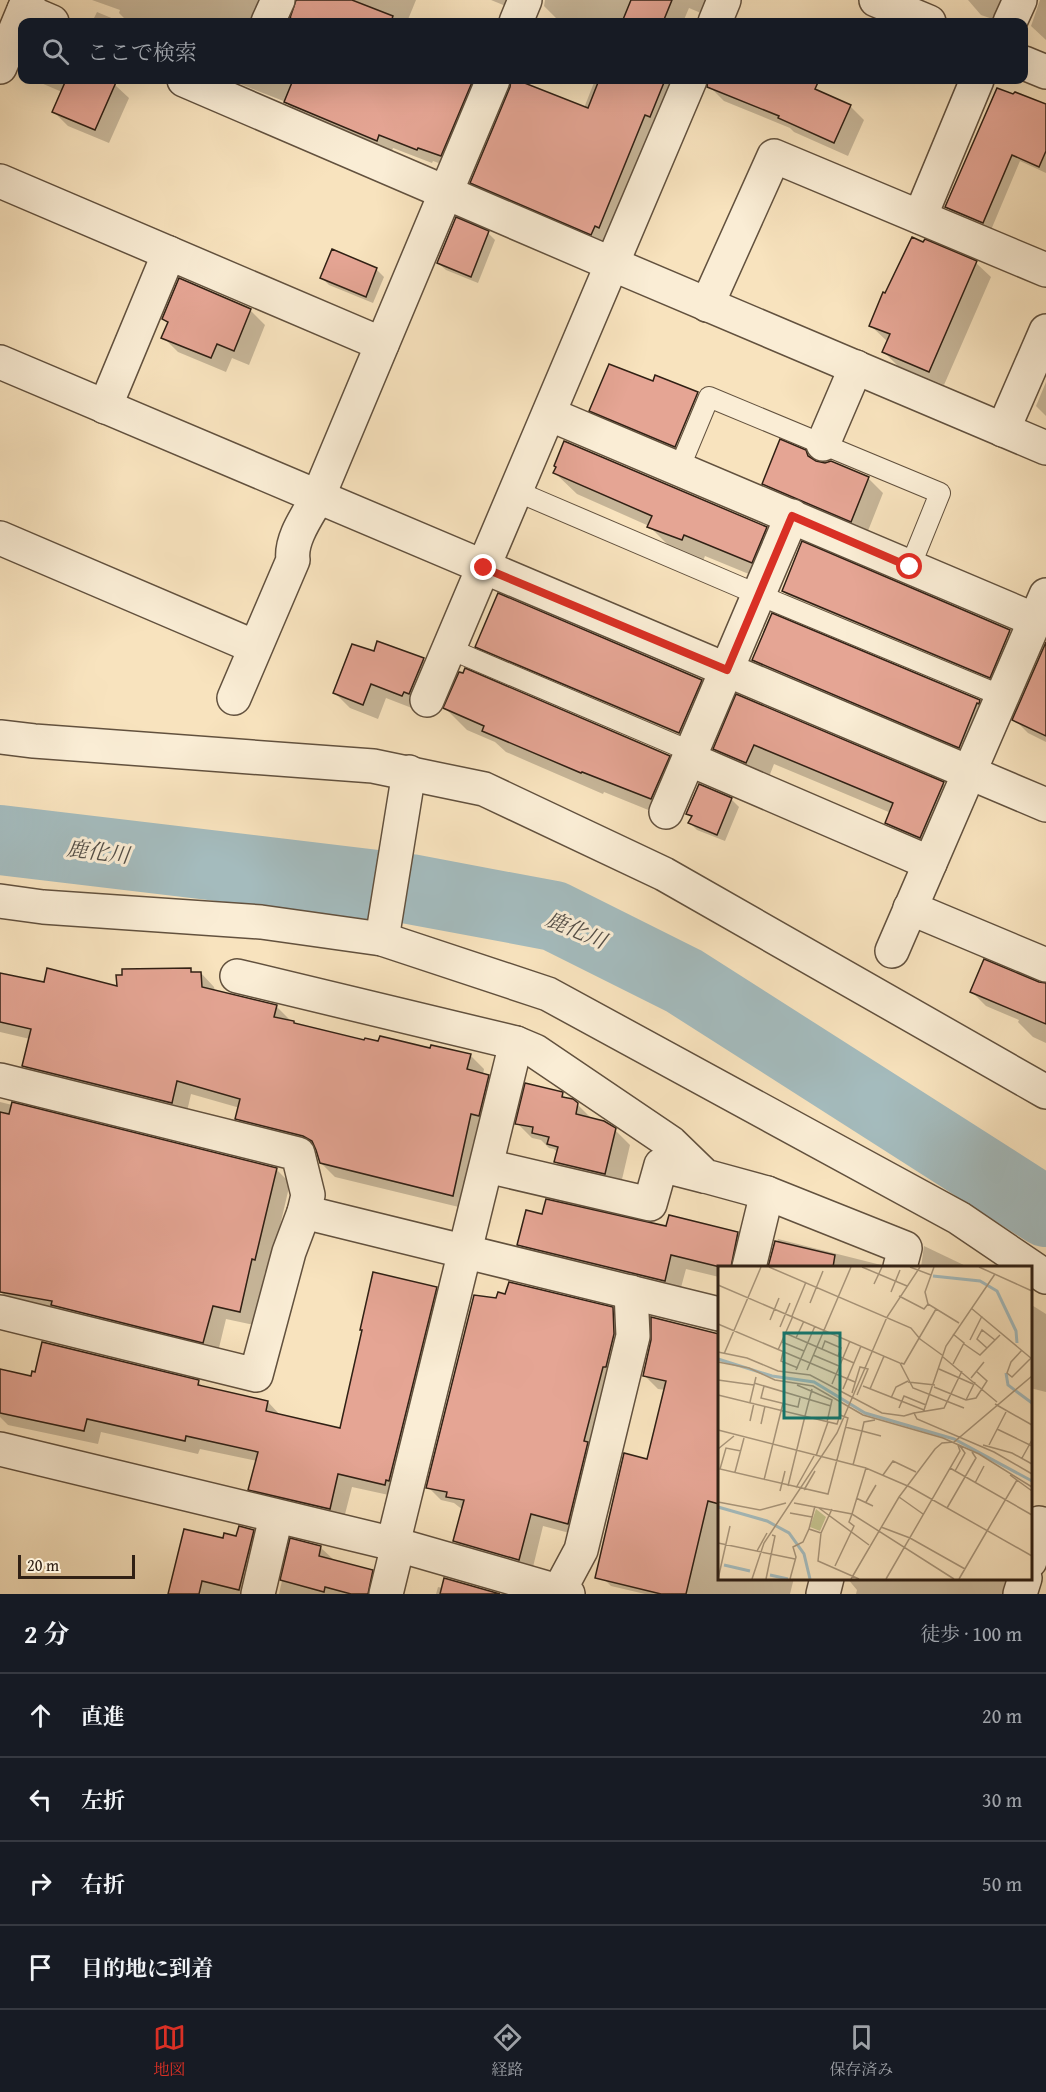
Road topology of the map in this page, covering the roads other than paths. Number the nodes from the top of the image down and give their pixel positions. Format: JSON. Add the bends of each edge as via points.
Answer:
{"nodes":[{"id":1,"x":278,"y":0,"type":"edge"},
{"id":2,"x":525,"y":0,"type":"edge"},
{"id":3,"x":724,"y":0,"type":"edge"},
{"id":4,"x":876,"y":0,"type":"edge"},
{"id":5,"x":1020,"y":0,"type":"edge"},
{"id":6,"x":270,"y":18,"type":"edge"},
{"id":7,"x":518,"y":18,"type":"edge"},
{"id":8,"x":717,"y":18,"type":"edge"},
{"id":9,"x":919,"y":18,"type":"edge"},
{"id":10,"x":1012,"y":18,"type":"edge"},
{"id":11,"x":18,"y":38,"type":"edge"},
{"id":12,"x":1028,"y":65,"type":"edge"},
{"id":13,"x":0,"y":67,"type":"edge"},
{"id":14,"x":1046,"y":72,"type":"edge"},
{"id":15,"x":204,"y":84,"type":"edge"},
{"id":16,"x":491,"y":84,"type":"edge"},
{"id":17,"x":688,"y":84,"type":"edge"},
{"id":18,"x":975,"y":84,"type":"edge"},
{"id":19,"x":240,"y":91,"type":"edge"},
{"id":20,"x":0,"y":181,"type":"edge"},
{"id":21,"x":446,"y":193,"type":"junction"},
{"id":22,"x":920,"y":217,"type":"junction"},
{"id":23,"x":169,"y":253,"type":"junction"},
{"id":24,"x":612,"y":264,"type":"junction"},
{"id":25,"x":1046,"y":270,"type":"edge"},
{"id":26,"x":707,"y":305,"type":"junction"},
{"id":27,"x":1046,"y":331,"type":"edge"},
{"id":28,"x":382,"y":344,"type":"junction"},
{"id":29,"x":0,"y":362,"type":"edge"},
{"id":30,"x":856,"y":368,"type":"junction"},
{"id":31,"x":105,"y":407,"type":"junction"},
{"id":32,"x":549,"y":414,"type":"junction"},
{"id":33,"x":1003,"y":430,"type":"junction"},
{"id":34,"x":823,"y":444,"type":"junction"},
{"id":35,"x":1046,"y":448,"type":"edge"},
{"id":36,"x":679,"y":469,"type":"junction"},
{"id":37,"x":516,"y":491,"type":"junction"},
{"id":38,"x":318,"y":497,"type":"junction"},
{"id":39,"x":792,"y":516,"type":"junction"},
{"id":40,"x":0,"y":538,"type":"edge"},
{"id":41,"x":910,"y":567,"type":"junction"},
{"id":42,"x":484,"y":568,"type":"junction"},
{"id":43,"x":759,"y":595,"type":"junction"},
{"id":44,"x":1041,"y":607,"type":"edge"},
{"id":45,"x":255,"y":647,"type":"junction"},
{"id":46,"x":450,"y":649,"type":"junction"},
{"id":47,"x":727,"y":670,"type":"junction"},
{"id":48,"x":1002,"y":696,"type":"junction"},
{"id":49,"x":234,"y":698,"type":"dead end"},
{"id":50,"x":428,"y":700,"type":"dead end"},
{"id":51,"x":0,"y":737,"type":"edge"},
{"id":52,"x":691,"y":755,"type":"junction"},
{"id":53,"x":409,"y":772,"type":"junction"},
{"id":54,"x":970,"y":772,"type":"junction"},
{"id":55,"x":1046,"y":805,"type":"edge"},
{"id":56,"x":666,"y":813,"type":"dead end"},
{"id":57,"x":930,"y":863,"type":"junction"},
{"id":58,"x":0,"y":901,"type":"edge"},
{"id":59,"x":910,"y":908,"type":"junction"},
{"id":60,"x":382,"y":939,"type":"junction"},
{"id":61,"x":892,"y":951,"type":"dead end"},
{"id":62,"x":1046,"y":965,"type":"edge"},
{"id":63,"x":237,"y":976,"type":"dead end"},
{"id":64,"x":516,"y":1043,"type":"junction"},
{"id":65,"x":0,"y":1080,"type":"edge"},
{"id":66,"x":1046,"y":1092,"type":"edge"},
{"id":67,"x":487,"y":1166,"type":"junction"},
{"id":68,"x":705,"y":1176,"type":"junction"},
{"id":69,"x":767,"y":1194,"type":"junction"},
{"id":70,"x":304,"y":1212,"type":"junction"},
{"id":71,"x":466,"y":1250,"type":"junction"},
{"id":72,"x":749,"y":1266,"type":"edge"},
{"id":73,"x":900,"y":1266,"type":"edge"},
{"id":74,"x":1030,"y":1266,"type":"edge"},
{"id":75,"x":1031,"y":1267,"type":"edge"},
{"id":76,"x":1046,"y":1277,"type":"edge"},
{"id":77,"x":632,"y":1292,"type":"junction"},
{"id":78,"x":0,"y":1312,"type":"edge"},
{"id":79,"x":718,"y":1314,"type":"edge"},
{"id":80,"x":0,"y":1449,"type":"edge"},
{"id":81,"x":1044,"y":1515,"type":"edge"},
{"id":82,"x":276,"y":1517,"type":"junction"},
{"id":83,"x":396,"y":1545,"type":"junction"},
{"id":84,"x":1031,"y":1555,"type":"edge"},
{"id":85,"x":827,"y":1579,"type":"edge"},
{"id":86,"x":1025,"y":1579,"type":"edge"},
{"id":87,"x":564,"y":1592,"type":"edge"},
{"id":88,"x":258,"y":1594,"type":"edge"},
{"id":89,"x":386,"y":1594,"type":"edge"},
{"id":90,"x":823,"y":1594,"type":"edge"},
{"id":91,"x":1020,"y":1594,"type":"edge"}],
"edges":[{"from":1,"to":6,"type":"street"},
{"from":2,"to":7,"type":"street"},
{"from":3,"to":8,"type":"street"},
{"from":4,"to":9,"type":"street"},
{"from":5,"to":10,"type":"street"},
{"from":11,"to":13,"type":"street"},
{"from":12,"to":14,"type":"street"},
{"from":15,"to":19,"type":"street"},
{"from":16,"to":21,"type":"street"},
{"from":17,"to":24,"type":"street"},
{"from":18,"to":22,"type":"street"},
{"from":19,"to":21,"type":"street"},
{"from":20,"to":23,"type":"street"},
{"from":21,"to":24,"type":"street"},
{"from":21,"to":28,"type":"street"},
{"from":22,"to":25,"type":"street"},
{"from":22,"to":26,"type":"street","via":[[774,156]]},
{"from":23,"to":28,"type":"street"},
{"from":23,"to":31,"type":"street"},
{"from":24,"to":26,"type":"street"},
{"from":24,"to":32,"type":"street"},
{"from":26,"to":30,"type":"street"},
{"from":27,"to":33,"type":"street"},
{"from":28,"to":38,"type":"street"},
{"from":29,"to":31,"type":"street"},
{"from":30,"to":33,"type":"street"},
{"from":30,"to":34,"type":"street"},
{"from":31,"to":38,"type":"street"},
{"from":32,"to":36,"type":"street"},
{"from":32,"to":37,"type":"street"},
{"from":33,"to":35,"type":"street"},
{"from":34,"to":36,"type":"lane","via":[[709,397]]},
{"from":34,"to":41,"type":"lane","via":[[940,493]]},
{"from":36,"to":39,"type":"street"},
{"from":37,"to":42,"type":"street"},
{"from":37,"to":43,"type":"lane"},
{"from":38,"to":42,"type":"street"},
{"from":38,"to":45,"type":"street","via":[[292,550],[293,560]]},
{"from":39,"to":41,"type":"street"},
{"from":39,"to":43,"type":"street"},
{"from":40,"to":45,"type":"street"},
{"from":41,"to":44,"type":"street"},
{"from":42,"to":46,"type":"street"},
{"from":42,"to":47,"type":"street"},
{"from":43,"to":47,"type":"street"},
{"from":43,"to":48,"type":"lane"},
{"from":44,"to":48,"type":"street"},
{"from":45,"to":49,"type":"street"},
{"from":46,"to":50,"type":"street"},
{"from":46,"to":52,"type":"lane"},
{"from":47,"to":52,"type":"street"},
{"from":47,"to":54,"type":"street"},
{"from":48,"to":54,"type":"street"},
{"from":51,"to":53,"type":"street"},
{"from":52,"to":56,"type":"street"},
{"from":52,"to":57,"type":"street"},
{"from":53,"to":60,"type":"street"},
{"from":53,"to":66,"type":"street","via":[[484,789],[664,874]]},
{"from":54,"to":55,"type":"street"},
{"from":54,"to":57,"type":"street"},
{"from":57,"to":59,"type":"street"},
{"from":58,"to":60,"type":"street","via":[[261,922]]},
{"from":59,"to":61,"type":"street"},
{"from":59,"to":62,"type":"street"},
{"from":60,"to":74,"type":"street","via":[[548,994],[960,1218]]},
{"from":63,"to":64,"type":"street"},
{"from":64,"to":67,"type":"street"},
{"from":64,"to":68,"type":"street","via":[[535,1050],[671,1143]]},
{"from":65,"to":70,"type":"street","via":[[298,1154],[308,1195]]},
{"from":67,"to":68,"type":"street","via":[[650,1204],[661,1165]]},
{"from":67,"to":71,"type":"street"},
{"from":68,"to":69,"type":"street"},
{"from":69,"to":72,"type":"street"},
{"from":69,"to":73,"type":"street","via":[[905,1248]]},
{"from":70,"to":71,"type":"street"},
{"from":70,"to":78,"type":"street","via":[[289,1252],[256,1375]]},
{"from":71,"to":77,"type":"street"},
{"from":71,"to":83,"type":"street"},
{"from":75,"to":76,"type":"street"},
{"from":77,"to":79,"type":"street"},
{"from":77,"to":87,"type":"street","via":[[633,1336],[581,1550]]},
{"from":80,"to":82,"type":"street"},
{"from":81,"to":84,"type":"street"},
{"from":82,"to":83,"type":"street"},
{"from":82,"to":88,"type":"street"},
{"from":83,"to":87,"type":"street"},
{"from":83,"to":89,"type":"street"},
{"from":85,"to":90,"type":"street"},
{"from":86,"to":91,"type":"street"}]}
